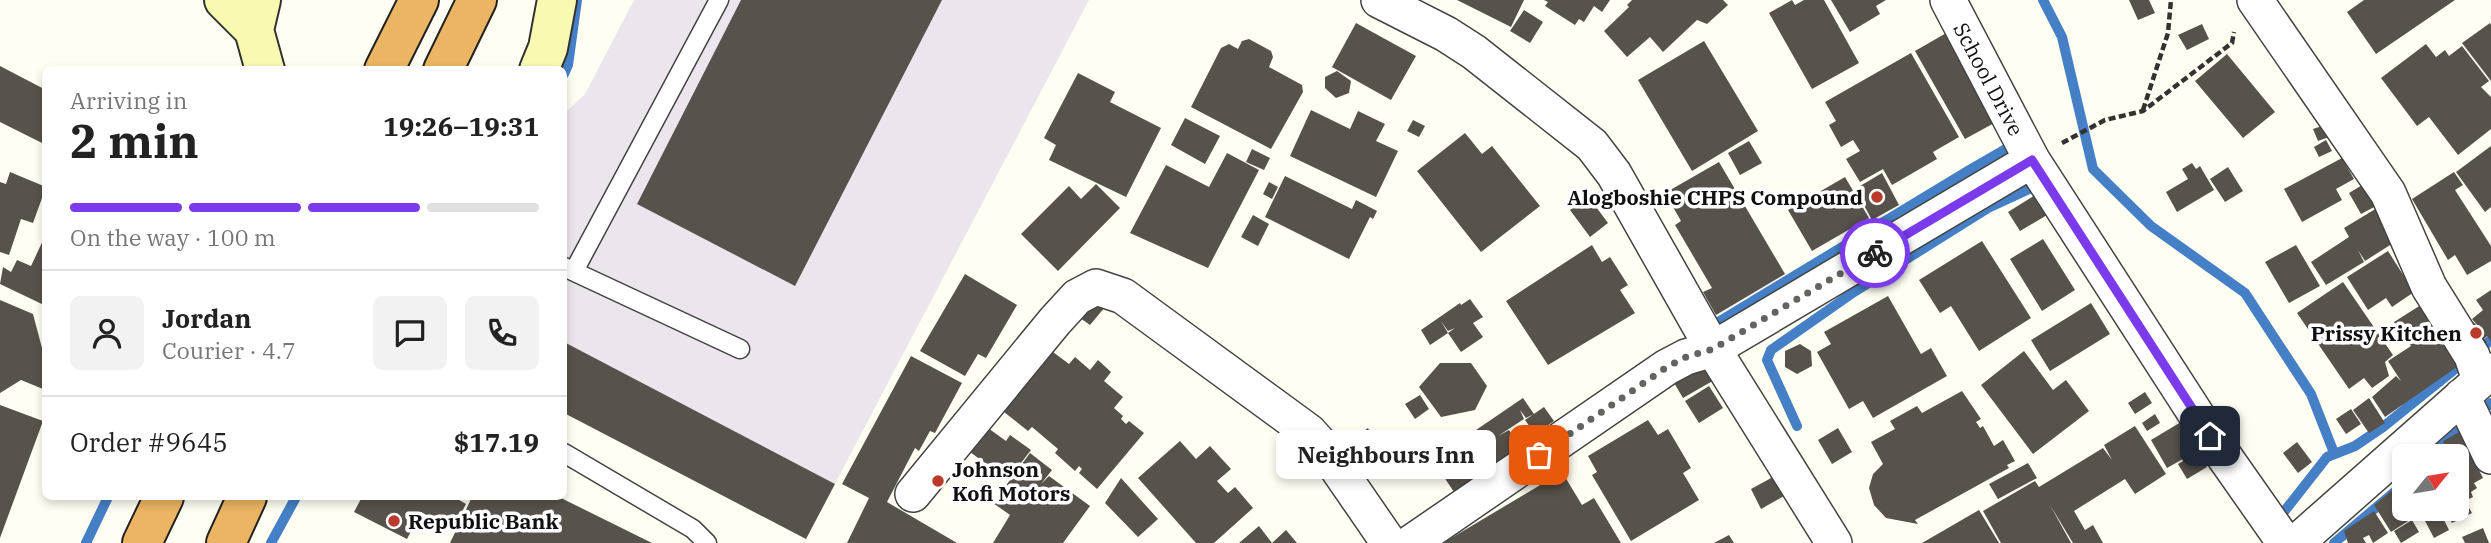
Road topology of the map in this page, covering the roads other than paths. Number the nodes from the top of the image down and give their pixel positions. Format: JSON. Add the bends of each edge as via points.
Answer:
{"nodes":[{"id":1,"x":224,"y":0,"type":"edge"},
{"id":2,"x":419,"y":0,"type":"edge"},
{"id":3,"x":477,"y":0,"type":"edge"},
{"id":4,"x":557,"y":0,"type":"edge"},
{"id":5,"x":719,"y":0,"type":"edge"},
{"id":6,"x":1379,"y":0,"type":"edge"},
{"id":7,"x":1948,"y":0,"type":"edge"},
{"id":8,"x":2246,"y":11,"type":"edge"},
{"id":9,"x":258,"y":15,"type":"edge"},
{"id":10,"x":264,"y":66,"type":"edge"},
{"id":11,"x":386,"y":66,"type":"edge"},
{"id":12,"x":445,"y":66,"type":"edge"},
{"id":13,"x":541,"y":66,"type":"edge"},
{"id":14,"x":2032,"y":160,"type":"junction"},
{"id":15,"x":569,"y":269,"type":"edge"},
{"id":16,"x":740,"y":349,"type":"dead end"},
{"id":17,"x":1713,"y":349,"type":"junction"},
{"id":18,"x":2478,"y":382,"type":"edge"},
{"id":19,"x":567,"y":455,"type":"edge"},
{"id":20,"x":2491,"y":456,"type":"edge"},
{"id":21,"x":913,"y":494,"type":"dead end"},
{"id":22,"x":163,"y":500,"type":"edge"},
{"id":23,"x":247,"y":501,"type":"edge"},
{"id":24,"x":142,"y":543,"type":"edge"},
{"id":25,"x":226,"y":543,"type":"edge"},
{"id":26,"x":708,"y":543,"type":"edge"},
{"id":27,"x":1389,"y":543,"type":"edge"},
{"id":28,"x":1411,"y":543,"type":"edge"},
{"id":29,"x":1835,"y":543,"type":"edge"},
{"id":30,"x":2285,"y":543,"type":"edge"},
{"id":31,"x":2296,"y":543,"type":"edge"}],
"edges":[{"from":1,"to":9,"type":"main road"},
{"from":2,"to":11,"type":"highway"},
{"from":3,"to":12,"type":"highway"},
{"from":4,"to":13,"type":"main road"},
{"from":5,"to":15,"type":"lane"},
{"from":6,"to":17,"type":"street","via":[[1474,52],[1592,145],[1614,174]]},
{"from":7,"to":14,"type":"street","name":"School Drive"},
{"from":8,"to":18,"type":"street","via":[[2388,194],[2429,287],[2472,356]]},
{"from":9,"to":10,"type":"main road"},
{"from":14,"to":17,"type":"street"},
{"from":14,"to":30,"type":"street","name":"School Drive","via":[[2210,436]]},
{"from":15,"to":16,"type":"lane"},
{"from":17,"to":28,"type":"street","via":[[1667,367]]},
{"from":17,"to":29,"type":"street"},
{"from":18,"to":20,"type":"street"},
{"from":18,"to":31,"type":"street"},
{"from":19,"to":26,"type":"lane","via":[[693,529]]},
{"from":21,"to":27,"type":"street","via":[[1055,321],[1077,297],[1096,287],[1123,296],[1309,432]]},
{"from":22,"to":24,"type":"highway"},
{"from":23,"to":25,"type":"highway"}]}
